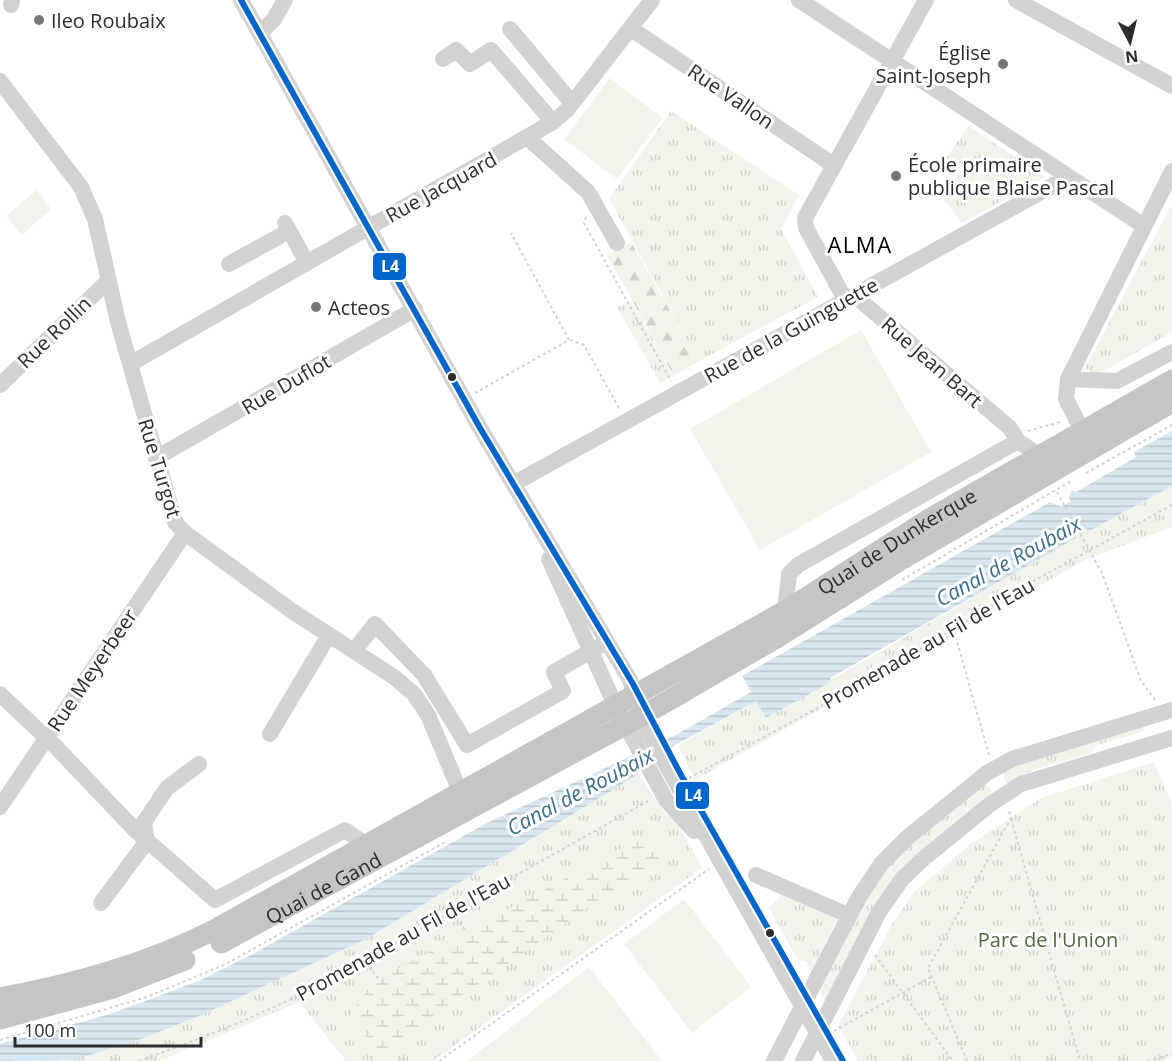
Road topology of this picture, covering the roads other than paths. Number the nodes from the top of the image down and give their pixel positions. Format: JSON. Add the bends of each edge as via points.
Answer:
{"nodes":[{"id":1,"x":241,"y":0,"type":"edge"},
{"id":2,"x":285,"y":0,"type":"edge"},
{"id":3,"x":652,"y":0,"type":"edge"},
{"id":4,"x":799,"y":0,"type":"edge"},
{"id":5,"x":926,"y":0,"type":"edge"},
{"id":6,"x":1016,"y":0,"type":"edge"},
{"id":7,"x":630,"y":28,"type":"junction"},
{"id":8,"x":510,"y":29,"type":"dead end"},
{"id":9,"x":260,"y":34,"type":"junction"},
{"id":10,"x":443,"y":59,"type":"dead end"},
{"id":11,"x":891,"y":59,"type":"junction"},
{"id":12,"x":0,"y":81,"type":"edge"},
{"id":13,"x":1172,"y":86,"type":"edge"},
{"id":14,"x":572,"y":103,"type":"junction"},
{"id":15,"x":554,"y":122,"type":"junction"},
{"id":16,"x":528,"y":138,"type":"junction"},
{"id":17,"x":832,"y":164,"type":"junction"},
{"id":18,"x":1172,"y":171,"type":"edge"},
{"id":19,"x":1068,"y":177,"type":"junction"},
{"id":20,"x":1144,"y":226,"type":"junction"},
{"id":21,"x":370,"y":227,"type":"junction"},
{"id":22,"x":616,"y":243,"type":"dead end"},
{"id":23,"x":304,"y":258,"type":"junction"},
{"id":24,"x":229,"y":264,"type":"dead end"},
{"id":25,"x":109,"y":280,"type":"junction"},
{"id":26,"x":851,"y":298,"type":"junction"},
{"id":27,"x":416,"y":309,"type":"junction"},
{"id":28,"x":1172,"y":352,"type":"edge"},
{"id":29,"x":130,"y":364,"type":"junction"},
{"id":30,"x":1068,"y":379,"type":"junction"},
{"id":31,"x":1172,"y":380,"type":"edge"},
{"id":32,"x":0,"y":385,"type":"edge"},
{"id":33,"x":1172,"y":402,"type":"edge"},
{"id":34,"x":1082,"y":432,"type":"junction"},
{"id":35,"x":1014,"y":435,"type":"junction"},
{"id":36,"x":1040,"y":456,"type":"junction"},
{"id":37,"x":156,"y":458,"type":"junction"},
{"id":38,"x":503,"y":466,"type":"junction"},
{"id":39,"x":513,"y":484,"type":"junction"},
{"id":40,"x":185,"y":533,"type":"junction"},
{"id":41,"x":785,"y":611,"type":"junction"},
{"id":42,"x":329,"y":635,"type":"junction"},
{"id":43,"x":598,"y":647,"type":"junction"},
{"id":44,"x":354,"y":651,"type":"junction"},
{"id":45,"x":0,"y":694,"type":"edge"},
{"id":46,"x":1168,"y":711,"type":"edge"},
{"id":47,"x":635,"y":714,"type":"junction"},
{"id":48,"x":270,"y":734,"type":"dead end"},
{"id":49,"x":1172,"y":737,"type":"edge"},
{"id":50,"x":46,"y":738,"type":"junction"},
{"id":51,"x":199,"y":764,"type":"dead end"},
{"id":52,"x":670,"y":783,"type":"junction"},
{"id":53,"x":461,"y":794,"type":"junction"},
{"id":54,"x":0,"y":807,"type":"edge"},
{"id":55,"x":147,"y":841,"type":"junction"},
{"id":56,"x":368,"y":846,"type":"junction"},
{"id":57,"x":756,"y":875,"type":"dead end"},
{"id":58,"x":101,"y":903,"type":"dead end"},
{"id":59,"x":848,"y":915,"type":"junction"},
{"id":60,"x":802,"y":1007,"type":"junction"},
{"id":61,"x":0,"y":1012,"type":"edge"},
{"id":62,"x":824,"y":1028,"type":"junction"},
{"id":63,"x":774,"y":1061,"type":"edge"},
{"id":64,"x":803,"y":1061,"type":"edge"},
{"id":65,"x":833,"y":1061,"type":"edge"},
{"id":66,"x":843,"y":1061,"type":"edge"}],
"edges":[{"from":1,"to":9,"type":"street"},
{"from":2,"to":9,"type":"street"},
{"from":3,"to":7,"type":"street","name":"Rue Jacquard"},
{"from":4,"to":11,"type":"street"},
{"from":5,"to":11,"type":"street"},
{"from":6,"to":13,"type":"street"},
{"from":7,"to":14,"type":"street","name":"Rue Jacquard"},
{"from":7,"to":17,"type":"street","name":"Rue Vallon"},
{"from":8,"to":14,"type":"street"},
{"from":9,"to":21,"type":"street"},
{"from":10,"to":15,"type":"street","via":[[456,50],[470,64],[490,50]]},
{"from":11,"to":17,"type":"street"},
{"from":11,"to":19,"type":"street"},
{"from":12,"to":25,"type":"street","name":"Rue Turgot","via":[[86,195]]},
{"from":14,"to":15,"type":"street","name":"Rue Jacquard"},
{"from":15,"to":16,"type":"street","name":"Rue Jacquard"},
{"from":16,"to":21,"type":"street","name":"Rue Jacquard"},
{"from":16,"to":22,"type":"street","via":[[592,197]]},
{"from":17,"to":26,"type":"street","via":[[804,223]]},
{"from":18,"to":20,"type":"street"},
{"from":19,"to":20,"type":"street"},
{"from":19,"to":26,"type":"street","name":"Rue de la Guinguette"},
{"from":20,"to":30,"type":"street"},
{"from":21,"to":23,"type":"street","name":"Rue Jacquard"},
{"from":21,"to":27,"type":"street"},
{"from":23,"to":24,"type":"street","via":[[287,227]]},
{"from":23,"to":29,"type":"street","name":"Rue Jacquard"},
{"from":25,"to":29,"type":"street","name":"Rue Turgot"},
{"from":25,"to":32,"type":"street","name":"Rue Rollin"},
{"from":26,"to":35,"type":"street","name":"Rue Jean Bart","via":[[969,393]]},
{"from":26,"to":39,"type":"street","name":"Rue de la Guinguette"},
{"from":27,"to":37,"type":"street","name":"Rue Duflot"},
{"from":27,"to":38,"type":"street"},
{"from":28,"to":30,"type":"street","via":[[1117,381]]},
{"from":29,"to":37,"type":"street","name":"Rue Turgot"},
{"from":30,"to":34,"type":"street","via":[[1065,395]]},
{"from":31,"to":34,"type":"main road","name":"Quai de Dunkerque"},
{"from":33,"to":34,"type":"main road","name":"Quai de Dunkerque"},
{"from":34,"to":36,"type":"main road","name":"Quai de Dunkerque"},
{"from":34,"to":47,"type":"main road","name":"Quai de Dunkerque"},
{"from":35,"to":36,"type":"street","name":"Rue Jean Bart"},
{"from":35,"to":41,"type":"street","via":[[798,565],[789,574]]},
{"from":36,"to":41,"type":"main road","name":"Quai de Dunkerque","via":[[929,519]]},
{"from":37,"to":40,"type":"street","name":"Rue Turgot","via":[[172,514]]},
{"from":38,"to":39,"type":"street"},
{"from":38,"to":43,"type":"street"},
{"from":39,"to":43,"type":"street","via":[[549,543]]},
{"from":40,"to":42,"type":"street","name":"Rue Turgot"},
{"from":40,"to":50,"type":"street","name":"Rue Meyerbeer"},
{"from":41,"to":47,"type":"main road","name":"Quai de Dunkerque"},
{"from":42,"to":44,"type":"street","name":"Rue Turgot"},
{"from":42,"to":48,"type":"street"},
{"from":43,"to":44,"type":"street","via":[[554,672],[563,691],[467,744],[424,675],[375,624]]},
{"from":43,"to":47,"type":"street"},
{"from":43,"to":47,"type":"street"},
{"from":44,"to":53,"type":"street","name":"Rue Turgot","via":[[414,694],[428,715]]},
{"from":45,"to":50,"type":"street"},
{"from":46,"to":49,"type":"street"},
{"from":46,"to":59,"type":"street","via":[[1029,752],[993,770],[894,850]]},
{"from":47,"to":52,"type":"street"},
{"from":47,"to":53,"type":"main road","name":"Quai de Gand"},
{"from":47,"to":61,"type":"main road","name":"Quai de Gand","via":[[206,950],[112,988]]},
{"from":49,"to":62,"type":"street","via":[[1032,779],[999,797],[917,864],[894,889],[875,919]]},
{"from":50,"to":54,"type":"street","name":"Rue Meyerbeer"},
{"from":50,"to":55,"type":"street"},
{"from":51,"to":55,"type":"street","via":[[167,788],[144,822]]},
{"from":52,"to":60,"type":"street"},
{"from":52,"to":60,"type":"street","via":[[706,838]]},
{"from":52,"to":60,"type":"street","via":[[666,800],[690,825]]},
{"from":53,"to":56,"type":"main road","name":"Quai de Gand"},
{"from":55,"to":56,"type":"street","via":[[214,900],[345,830]]},
{"from":55,"to":58,"type":"street"},
{"from":56,"to":61,"type":"main road","name":"Quai de Gand","via":[[194,940]]},
{"from":57,"to":59,"type":"street"},
{"from":59,"to":60,"type":"street"},
{"from":60,"to":62,"type":"street"},
{"from":60,"to":63,"type":"street"},
{"from":62,"to":64,"type":"street"},
{"from":62,"to":65,"type":"street"},
{"from":62,"to":66,"type":"street"}]}
